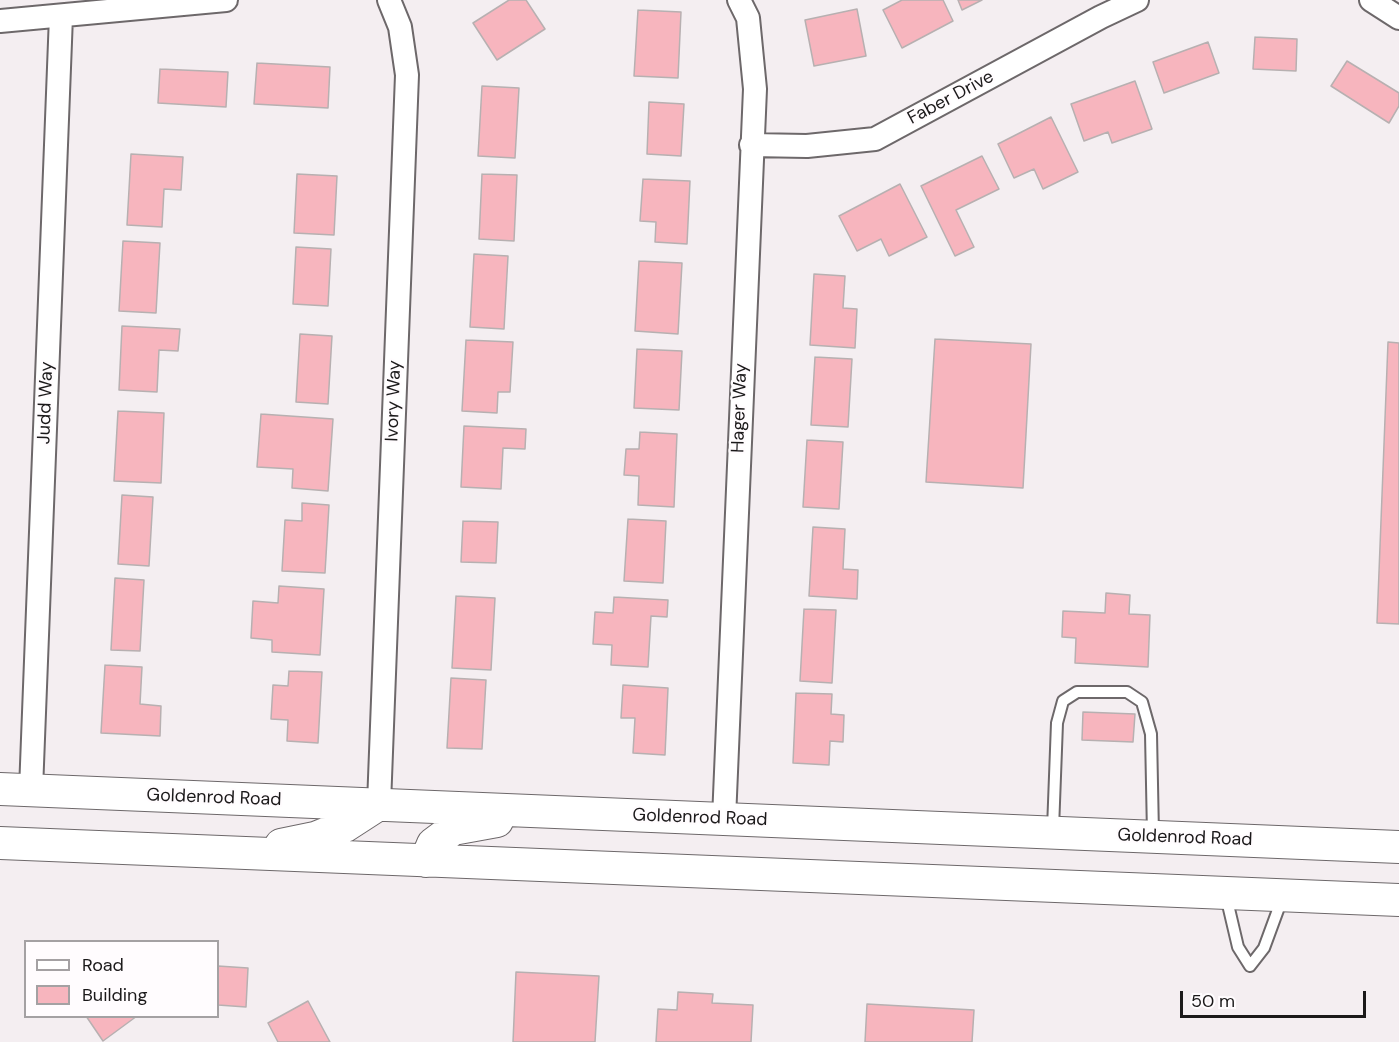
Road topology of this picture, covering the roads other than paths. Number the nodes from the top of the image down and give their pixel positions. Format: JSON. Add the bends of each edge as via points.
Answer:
{"nodes":[{"id":1,"x":226,"y":0,"type":"edge"},
{"id":2,"x":389,"y":0,"type":"edge"},
{"id":3,"x":739,"y":0,"type":"edge"},
{"id":4,"x":1137,"y":0,"type":"edge"},
{"id":5,"x":1371,"y":0,"type":"edge"},
{"id":6,"x":61,"y":16,"type":"junction"},
{"id":7,"x":1399,"y":18,"type":"edge"},
{"id":8,"x":0,"y":21,"type":"edge"},
{"id":9,"x":751,"y":145,"type":"junction"},
{"id":10,"x":0,"y":789,"type":"edge"},
{"id":11,"x":31,"y":790,"type":"junction"},
{"id":12,"x":379,"y":804,"type":"junction"},
{"id":13,"x":542,"y":811,"type":"junction"},
{"id":14,"x":724,"y":819,"type":"junction"},
{"id":15,"x":1053,"y":833,"type":"junction"},
{"id":16,"x":1153,"y":837,"type":"junction"},
{"id":17,"x":0,"y":843,"type":"edge"},
{"id":18,"x":1399,"y":847,"type":"edge"},
{"id":19,"x":242,"y":853,"type":"junction"},
{"id":20,"x":426,"y":861,"type":"junction"},
{"id":21,"x":1225,"y":893,"type":"junction"},
{"id":22,"x":1284,"y":896,"type":"junction"},
{"id":23,"x":1399,"y":900,"type":"edge"}],
"edges":[{"from":1,"to":6,"type":"street"},
{"from":2,"to":12,"type":"street","name":"Ivory Way","via":[[400,27],[407,75]]},
{"from":3,"to":9,"type":"street","name":"Hager Way","via":[[748,18],[755,89]]},
{"from":4,"to":9,"type":"street","name":"Faber Drive","via":[[875,139],[807,146]]},
{"from":5,"to":7,"type":"street"},
{"from":6,"to":8,"type":"street"},
{"from":6,"to":11,"type":"street","name":"Judd Way"},
{"from":9,"to":14,"type":"street","name":"Hager Way"},
{"from":10,"to":11,"type":"main road","name":"Goldenrod Road"},
{"from":11,"to":12,"type":"main road","name":"Goldenrod Road"},
{"from":12,"to":13,"type":"main road","name":"Goldenrod Road"},
{"from":12,"to":19,"type":"main road","via":[[345,826],[315,838]]},
{"from":13,"to":14,"type":"main road","name":"Goldenrod Road"},
{"from":13,"to":20,"type":"main road","via":[[453,830],[433,844]]},
{"from":14,"to":15,"type":"main road","name":"Goldenrod Road"},
{"from":15,"to":16,"type":"main road","name":"Goldenrod Road"},
{"from":15,"to":16,"type":"lane","via":[[1057,723],[1063,701],[1077,692],[1127,692],[1142,702],[1151,735]]},
{"from":16,"to":18,"type":"main road","name":"Goldenrod Road"},
{"from":17,"to":19,"type":"main road"},
{"from":19,"to":20,"type":"main road"},
{"from":20,"to":21,"type":"main road"},
{"from":21,"to":22,"type":"main road"},
{"from":21,"to":22,"type":"lane","via":[[1238,947],[1249,969],[1264,948]]},
{"from":22,"to":23,"type":"main road"}]}
